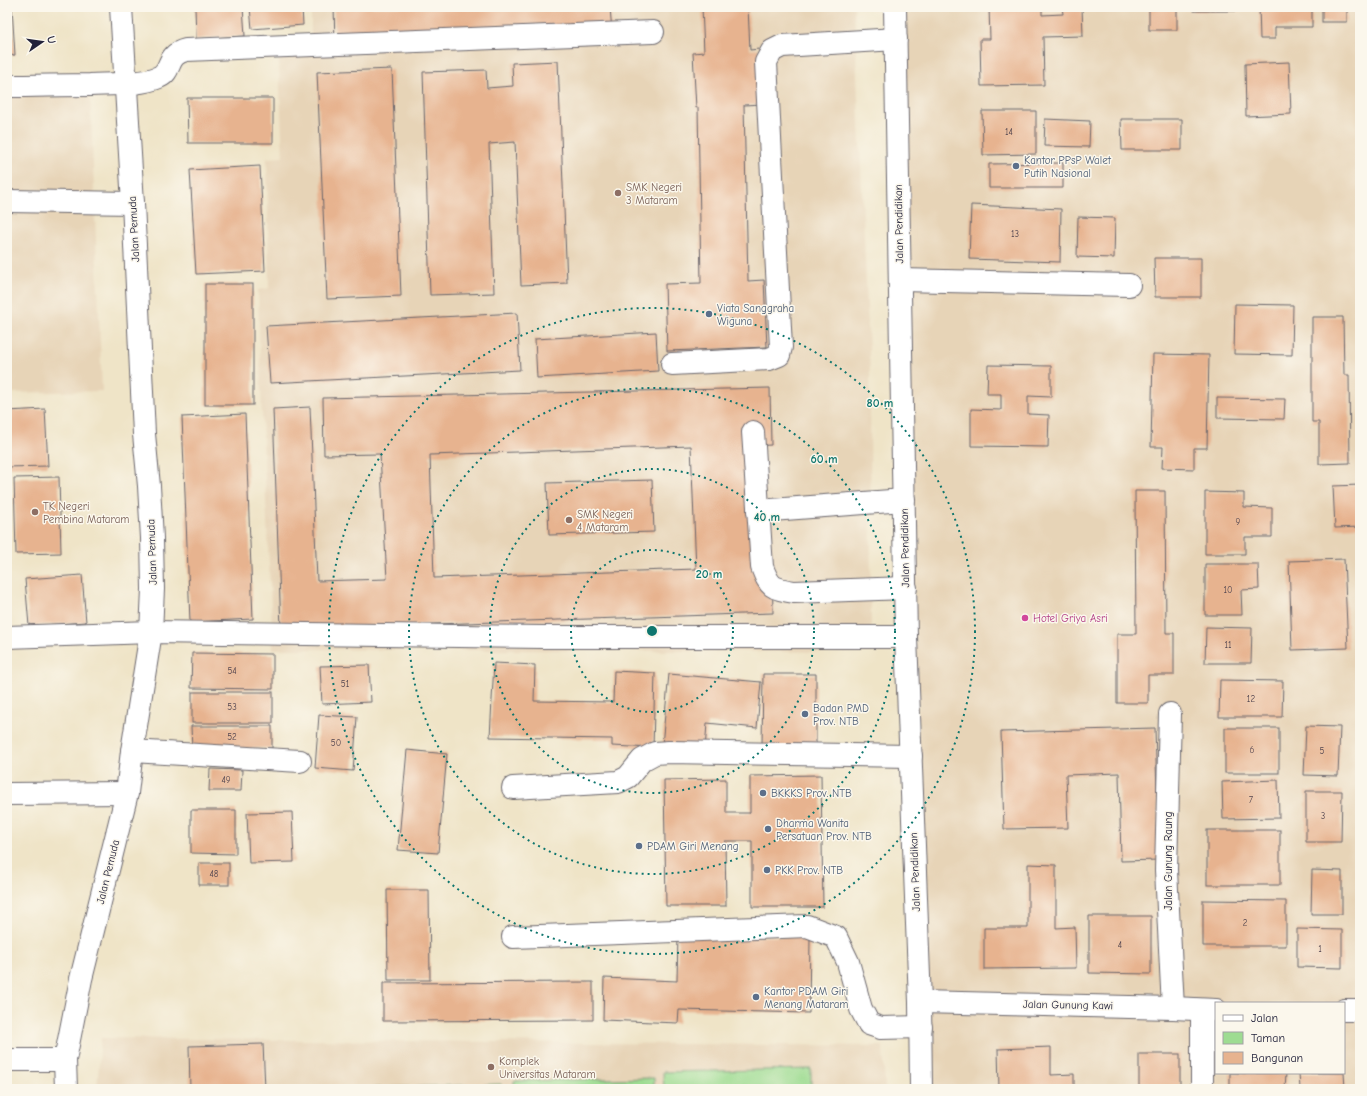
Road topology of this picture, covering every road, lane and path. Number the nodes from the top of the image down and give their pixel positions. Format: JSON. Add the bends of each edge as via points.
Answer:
{"nodes":[{"id":1,"x":121,"y":7,"type":"edge"},
{"id":2,"x":895,"y":7,"type":"edge"},
{"id":3,"x":653,"y":32,"type":"dead end"},
{"id":4,"x":896,"y":39,"type":"junction"},
{"id":5,"x":125,"y":84,"type":"junction"},
{"id":6,"x":7,"y":86,"type":"edge"},
{"id":7,"x":7,"y":202,"type":"edge"},
{"id":8,"x":133,"y":203,"type":"junction"},
{"id":9,"x":900,"y":280,"type":"junction"},
{"id":10,"x":1129,"y":285,"type":"dead end"},
{"id":11,"x":672,"y":364,"type":"dead end"},
{"id":12,"x":753,"y":432,"type":"dead end"},
{"id":13,"x":904,"y":500,"type":"junction"},
{"id":14,"x":758,"y":511,"type":"junction"},
{"id":15,"x":906,"y":588,"type":"junction"},
{"id":16,"x":151,"y":632,"type":"junction"},
{"id":17,"x":7,"y":637,"type":"edge"},
{"id":18,"x":906,"y":638,"type":"junction"},
{"id":19,"x":1170,"y":714,"type":"dead end"},
{"id":20,"x":132,"y":751,"type":"junction"},
{"id":21,"x":911,"y":756,"type":"junction"},
{"id":22,"x":300,"y":761,"type":"dead end"},
{"id":23,"x":513,"y":788,"type":"dead end"},
{"id":24,"x":127,"y":793,"type":"junction"},
{"id":25,"x":7,"y":794,"type":"edge"},
{"id":26,"x":513,"y":937,"type":"dead end"},
{"id":27,"x":920,"y":1002,"type":"junction"},
{"id":28,"x":1173,"y":1008,"type":"junction"},
{"id":29,"x":1209,"y":1010,"type":"edge"},
{"id":30,"x":1345,"y":1010,"type":"edge"},
{"id":31,"x":1360,"y":1010,"type":"edge"},
{"id":32,"x":921,"y":1026,"type":"junction"},
{"id":33,"x":7,"y":1060,"type":"edge"},
{"id":34,"x":65,"y":1060,"type":"junction"},
{"id":35,"x":66,"y":1089,"type":"edge"},
{"id":36,"x":921,"y":1089,"type":"edge"},
{"id":37,"x":1202,"y":1089,"type":"edge"}],
"edges":[{"from":1,"to":5,"type":"street","name":"Jalan Pemuda"},
{"from":2,"to":4,"type":"street","name":"Jalan Pendidikan"},
{"from":3,"to":5,"type":"street","via":[[186,50],[173,56],[165,74],[160,77]]},
{"from":4,"to":9,"type":"street","name":"Jalan Pendidikan"},
{"from":4,"to":11,"type":"street","via":[[782,46],[772,52],[766,62],[781,347],[779,355],[769,360]]},
{"from":5,"to":6,"type":"street"},
{"from":5,"to":8,"type":"street","name":"Jalan Pemuda"},
{"from":7,"to":8,"type":"street"},
{"from":8,"to":16,"type":"street","name":"Jalan Pemuda","via":[[144,434],[152,538]]},
{"from":9,"to":10,"type":"street"},
{"from":9,"to":13,"type":"street","name":"Jalan Pendidikan"},
{"from":12,"to":14,"type":"street"},
{"from":13,"to":14,"type":"street"},
{"from":13,"to":15,"type":"street","name":"Jalan Pendidikan"},
{"from":14,"to":15,"type":"street","via":[[762,567],[768,582],[777,589],[794,592]]},
{"from":15,"to":18,"type":"street","name":"Jalan Pendidikan"},
{"from":16,"to":17,"type":"street"},
{"from":16,"to":18,"type":"street"},
{"from":16,"to":20,"type":"street","name":"Jalan Pemuda"},
{"from":18,"to":21,"type":"street","name":"Jalan Pendidikan"},
{"from":19,"to":28,"type":"street","name":"Jalan Gunung Raung","via":[[1166,870]]},
{"from":20,"to":22,"type":"street"},
{"from":20,"to":24,"type":"street","name":"Jalan Pemuda"},
{"from":21,"to":23,"type":"street","via":[[655,753],[642,760],[628,777],[618,782]]},
{"from":21,"to":27,"type":"street","name":"Jalan Pendidikan"},
{"from":24,"to":25,"type":"street"},
{"from":24,"to":34,"type":"street","name":"Jalan Pemuda","via":[[81,979]]},
{"from":26,"to":32,"type":"street","via":[[807,926],[836,937],[848,962],[861,1009],[869,1024],[880,1028]]},
{"from":27,"to":28,"type":"street","name":"Jalan Gunung Kawi"},
{"from":27,"to":32,"type":"street","name":"Jalan Pendidikan"},
{"from":28,"to":29,"type":"street","name":"Jalan Gunung Kawi"},
{"from":29,"to":37,"type":"street"},
{"from":30,"to":31,"type":"street"},
{"from":32,"to":36,"type":"street","name":"Jalan Pendidikan"},
{"from":33,"to":34,"type":"street"},
{"from":34,"to":35,"type":"street","name":"Jalan Pemuda"}]}
